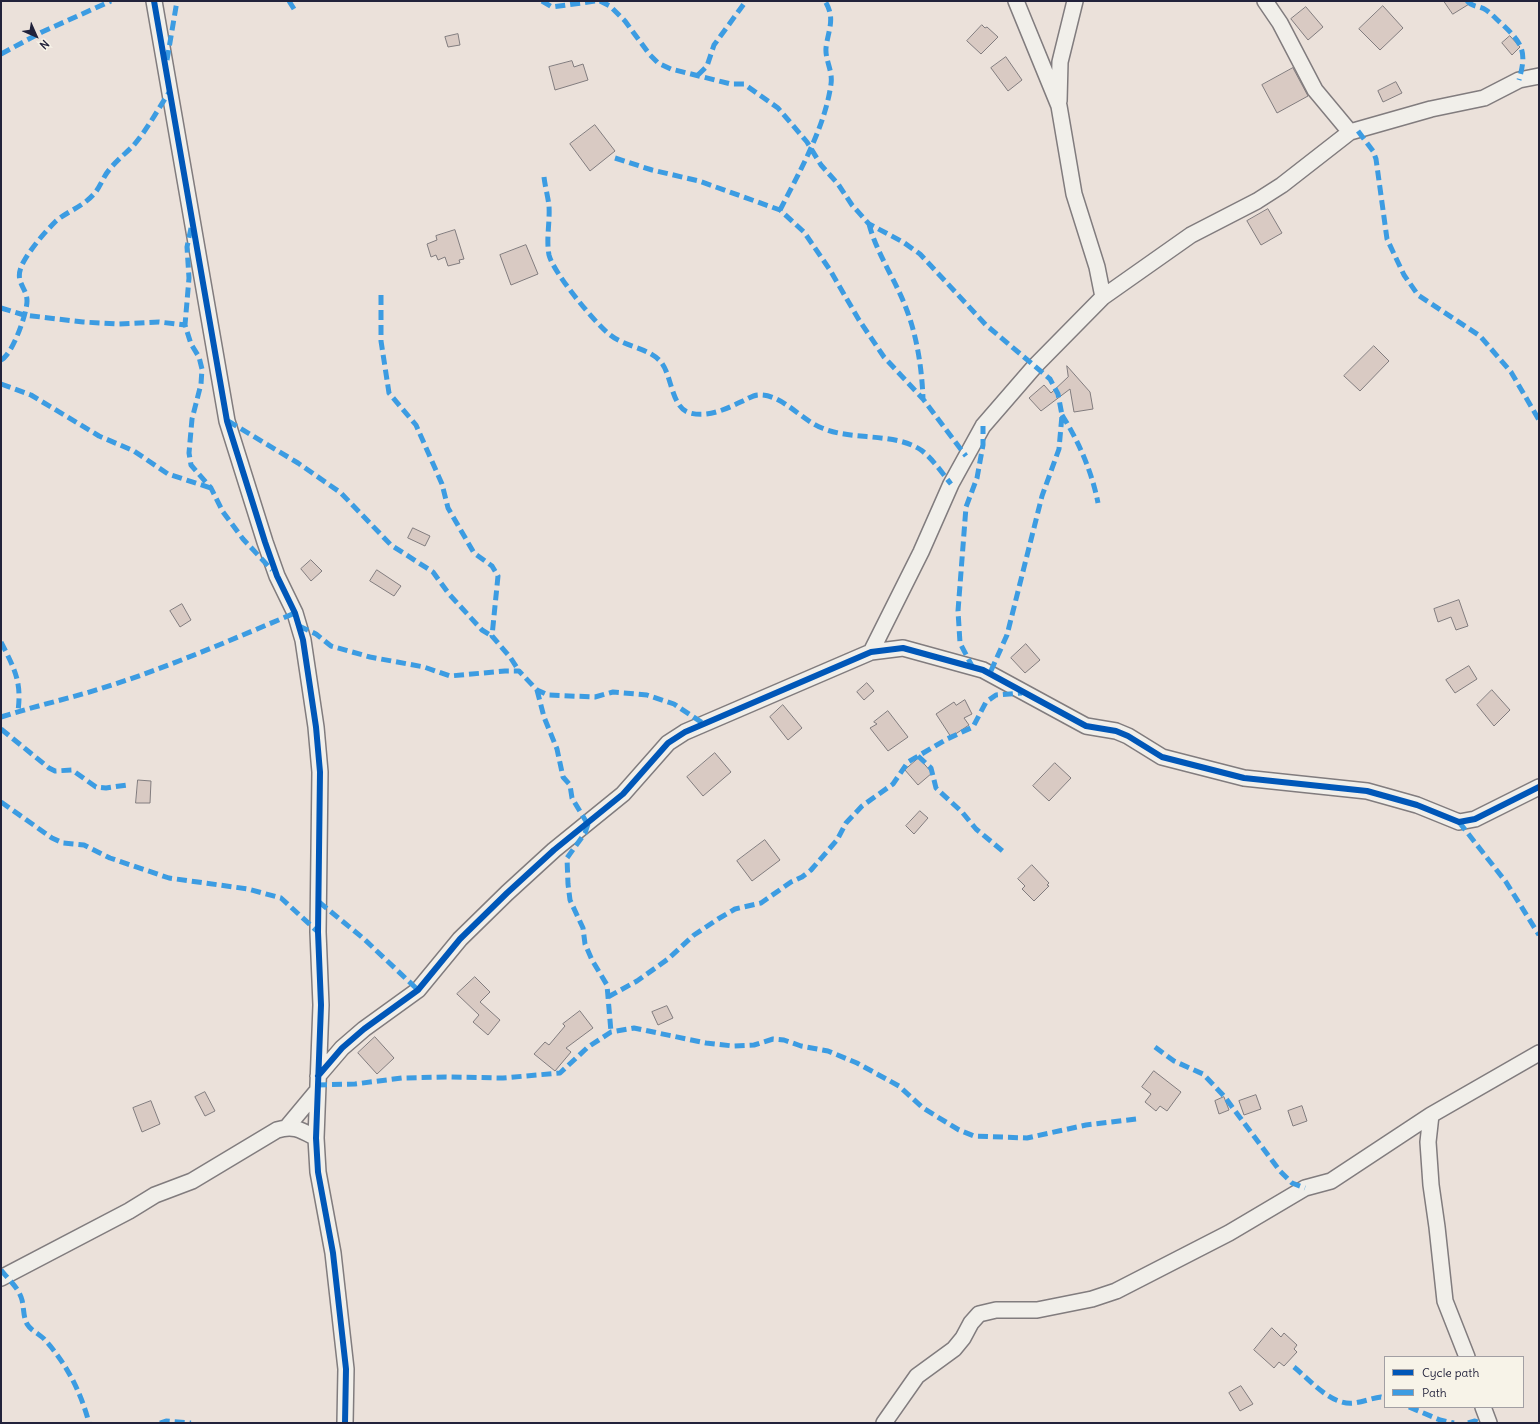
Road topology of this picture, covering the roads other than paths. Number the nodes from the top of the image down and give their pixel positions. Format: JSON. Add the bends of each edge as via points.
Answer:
{"nodes":[{"id":1,"x":154,"y":1,"type":"edge"},
{"id":2,"x":1016,"y":1,"type":"edge"},
{"id":3,"x":1075,"y":1,"type":"edge"},
{"id":4,"x":1265,"y":1,"type":"edge"},
{"id":5,"x":1539,"y":76,"type":"edge"},
{"id":6,"x":1059,"y":106,"type":"junction"},
{"id":7,"x":1350,"y":132,"type":"junction"},
{"id":8,"x":1103,"y":297,"type":"junction"},
{"id":9,"x":887,"y":622,"type":"junction"},
{"id":10,"x":903,"y":648,"type":"junction"},
{"id":11,"x":871,"y":652,"type":"junction"},
{"id":12,"x":1539,"y":787,"type":"edge"},
{"id":13,"x":1539,"y":1053,"type":"edge"},
{"id":14,"x":318,"y":1076,"type":"junction"},
{"id":15,"x":317,"y":1091,"type":"junction"},
{"id":16,"x":1431,"y":1115,"type":"junction"},
{"id":17,"x":287,"y":1127,"type":"junction"},
{"id":18,"x":316,"y":1138,"type":"junction"},
{"id":19,"x":1,"y":1278,"type":"edge"},
{"id":20,"x":1467,"y":1356,"type":"edge"},
{"id":21,"x":1483,"y":1408,"type":"edge"},
{"id":22,"x":344,"y":1423,"type":"edge"},
{"id":23,"x":884,"y":1423,"type":"edge"},
{"id":24,"x":1489,"y":1423,"type":"edge"}],
"edges":[{"from":1,"to":14,"type":"street","via":[[227,421],[265,542],[301,633],[316,726],[320,772],[318,932],[321,1005]]},
{"from":2,"to":6,"type":"street"},
{"from":3,"to":6,"type":"street","via":[[1060,62]]},
{"from":4,"to":7,"type":"street","via":[[1280,23],[1315,90]]},
{"from":5,"to":7,"type":"street","via":[[1519,80],[1484,98],[1431,109]]},
{"from":6,"to":8,"type":"street","via":[[1074,194]]},
{"from":7,"to":8,"type":"street","via":[[1257,202],[1191,235]]},
{"from":8,"to":9,"type":"street","via":[[1035,366],[983,426],[951,484]]},
{"from":9,"to":10,"type":"street","via":[[893,636]]},
{"from":9,"to":11,"type":"street"},
{"from":10,"to":11,"type":"street"},
{"from":10,"to":12,"type":"street","via":[[990,673],[1086,726],[1116,731],[1162,757],[1244,778],[1367,792],[1417,805],[1459,822],[1476,819]]},
{"from":11,"to":14,"type":"street","via":[[685,732],[668,743],[623,794],[554,850],[460,939],[418,990],[364,1028],[342,1048]]},
{"from":13,"to":16,"type":"street"},
{"from":14,"to":15,"type":"street"},
{"from":15,"to":17,"type":"street"},
{"from":15,"to":18,"type":"street"},
{"from":16,"to":20,"type":"street","via":[[1428,1142],[1431,1185],[1445,1301]]},
{"from":16,"to":23,"type":"street","via":[[1331,1181],[1305,1188],[1229,1233],[1116,1291],[1092,1299],[1037,1310],[996,1310],[979,1314],[954,1349],[916,1376]]},
{"from":17,"to":18,"type":"street","via":[[297,1128]]},
{"from":17,"to":19,"type":"street","via":[[192,1181],[155,1195]]},
{"from":18,"to":22,"type":"street","via":[[318,1172],[333,1253],[346,1369]]},
{"from":21,"to":24,"type":"street"}]}
